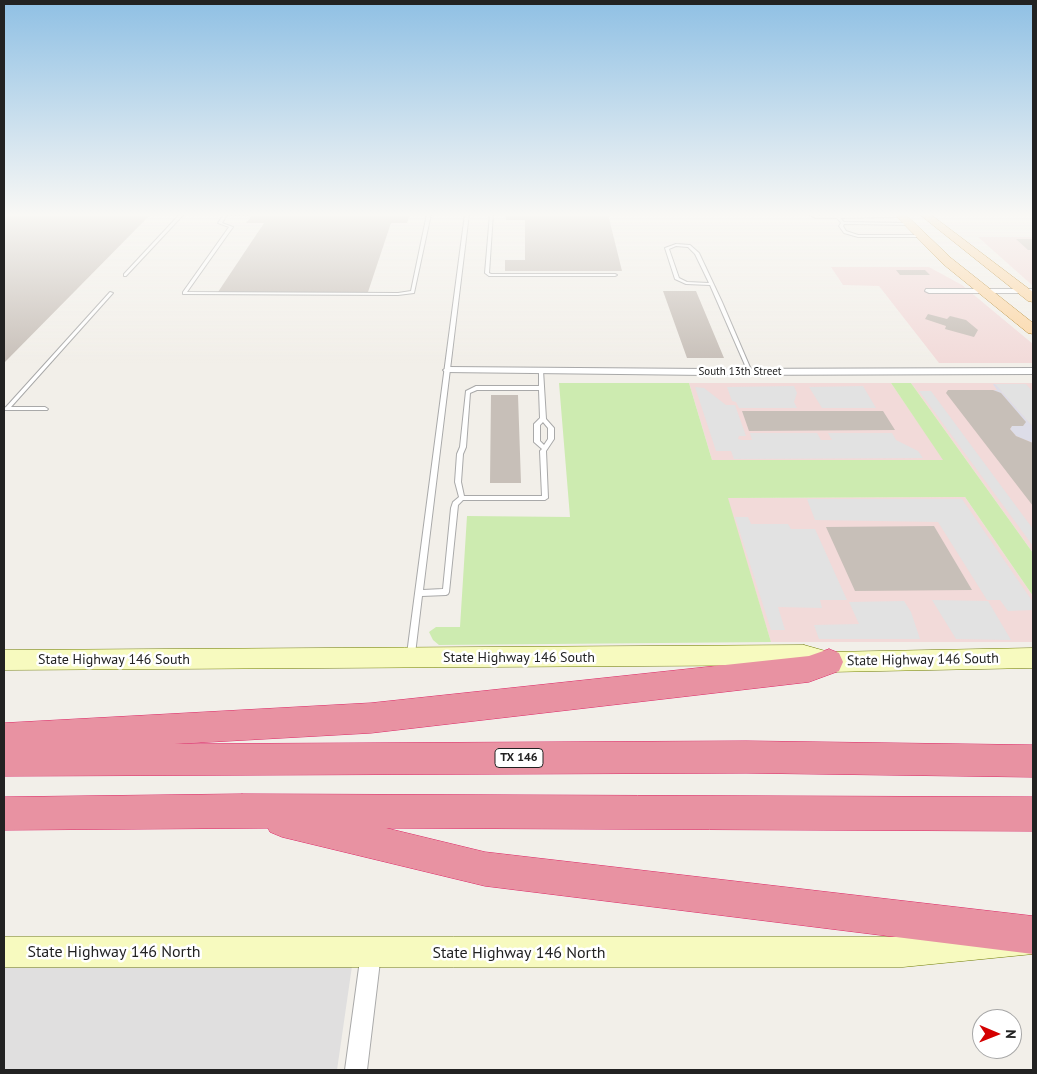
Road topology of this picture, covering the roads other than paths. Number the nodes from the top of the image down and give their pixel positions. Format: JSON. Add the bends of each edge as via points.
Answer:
{"nodes":[{"id":1,"x":135,"y":264,"type":"edge"},
{"id":2,"x":205,"y":264,"type":"edge"},
{"id":3,"x":419,"y":264,"type":"edge"},
{"id":4,"x":461,"y":264,"type":"edge"},
{"id":5,"x":488,"y":264,"type":"edge"},
{"id":6,"x":672,"y":264,"type":"edge"},
{"id":7,"x":701,"y":264,"type":"edge"},
{"id":8,"x":953,"y":264,"type":"edge"},
{"id":9,"x":991,"y":264,"type":"edge"},
{"id":10,"x":125,"y":275,"type":"dead end"},
{"id":11,"x":616,"y":275,"type":"dead end"},
{"id":12,"x":711,"y":284,"type":"junction"},
{"id":13,"x":929,"y":291,"type":"dead end"},
{"id":14,"x":985,"y":291,"type":"junction"},
{"id":15,"x":112,"y":293,"type":"dead end"},
{"id":16,"x":1030,"y":293,"type":"edge"},
{"id":17,"x":1033,"y":330,"type":"edge"},
{"id":18,"x":448,"y":370,"type":"junction"},
{"id":19,"x":1033,"y":370,"type":"edge"},
{"id":20,"x":541,"y":371,"type":"junction"},
{"id":21,"x":750,"y":372,"type":"junction"},
{"id":22,"x":542,"y":388,"type":"junction"},
{"id":23,"x":5,"y":409,"type":"edge"},
{"id":24,"x":45,"y":409,"type":"dead end"},
{"id":25,"x":543,"y":419,"type":"junction"},
{"id":26,"x":544,"y":448,"type":"junction"},
{"id":27,"x":462,"y":498,"type":"junction"},
{"id":28,"x":419,"y":593,"type":"junction"},
{"id":29,"x":410,"y":658,"type":"junction"},
{"id":30,"x":1033,"y":658,"type":"edge"},
{"id":31,"x":4,"y":660,"type":"edge"},
{"id":32,"x":829,"y":662,"type":"junction"},
{"id":33,"x":4,"y":738,"type":"edge"},
{"id":34,"x":4,"y":760,"type":"edge"},
{"id":35,"x":1033,"y":761,"type":"edge"},
{"id":36,"x":242,"y":811,"type":"junction"},
{"id":37,"x":4,"y":814,"type":"edge"},
{"id":38,"x":1033,"y":814,"type":"edge"},
{"id":39,"x":1033,"y":935,"type":"edge"},
{"id":40,"x":1033,"y":939,"type":"edge"},
{"id":41,"x":4,"y":952,"type":"edge"},
{"id":42,"x":371,"y":953,"type":"junction"},
{"id":43,"x":356,"y":1070,"type":"edge"}],
"edges":[{"from":1,"to":10,"type":"lane"},
{"from":2,"to":3,"type":"lane","via":[[184,293],[398,294],[413,292]]},
{"from":4,"to":18,"type":"lane"},
{"from":5,"to":11,"type":"lane","via":[[490,275]]},
{"from":6,"to":12,"type":"lane","via":[[677,279],[686,283]]},
{"from":7,"to":12,"type":"lane"},
{"from":8,"to":14,"type":"main road"},
{"from":9,"to":16,"type":"main road"},
{"from":12,"to":21,"type":"lane"},
{"from":13,"to":14,"type":"street"},
{"from":14,"to":16,"type":"street"},
{"from":14,"to":17,"type":"main road"},
{"from":15,"to":23,"type":"lane"},
{"from":18,"to":20,"type":"street","name":"South 13th Street"},
{"from":18,"to":28,"type":"lane"},
{"from":19,"to":21,"type":"street","name":"South 13th Street"},
{"from":20,"to":21,"type":"street","name":"South 13th Street"},
{"from":20,"to":22,"type":"lane"},
{"from":22,"to":25,"type":"lane"},
{"from":22,"to":27,"type":"lane","via":[[470,390],[458,482]]},
{"from":23,"to":24,"type":"lane"},
{"from":25,"to":26,"type":"lane","via":[[550,428],[551,439]]},
{"from":25,"to":26,"type":"lane","via":[[537,424],[537,442]]},
{"from":26,"to":27,"type":"lane","via":[[545,498]]},
{"from":27,"to":28,"type":"lane","via":[[454,508],[446,592]]},
{"from":28,"to":29,"type":"lane"},
{"from":29,"to":31,"type":"main road","name":"State Highway 146 South"},
{"from":29,"to":32,"type":"main road","name":"State Highway 146 South","via":[[804,655]]},
{"from":30,"to":32,"type":"main road","name":"State Highway 146 South"},
{"from":32,"to":33,"type":"highway","via":[[809,669],[371,718]]},
{"from":34,"to":35,"type":"highway","number":"TX 146","via":[[746,757]]},
{"from":36,"to":37,"type":"highway"},
{"from":36,"to":38,"type":"highway"},
{"from":36,"to":39,"type":"highway","via":[[485,869]]},
{"from":40,"to":42,"type":"main road","name":"State Highway 146 North","via":[[902,952]]},
{"from":41,"to":42,"type":"main road","name":"State Highway 146 North"},
{"from":42,"to":43,"type":"street"}]}
